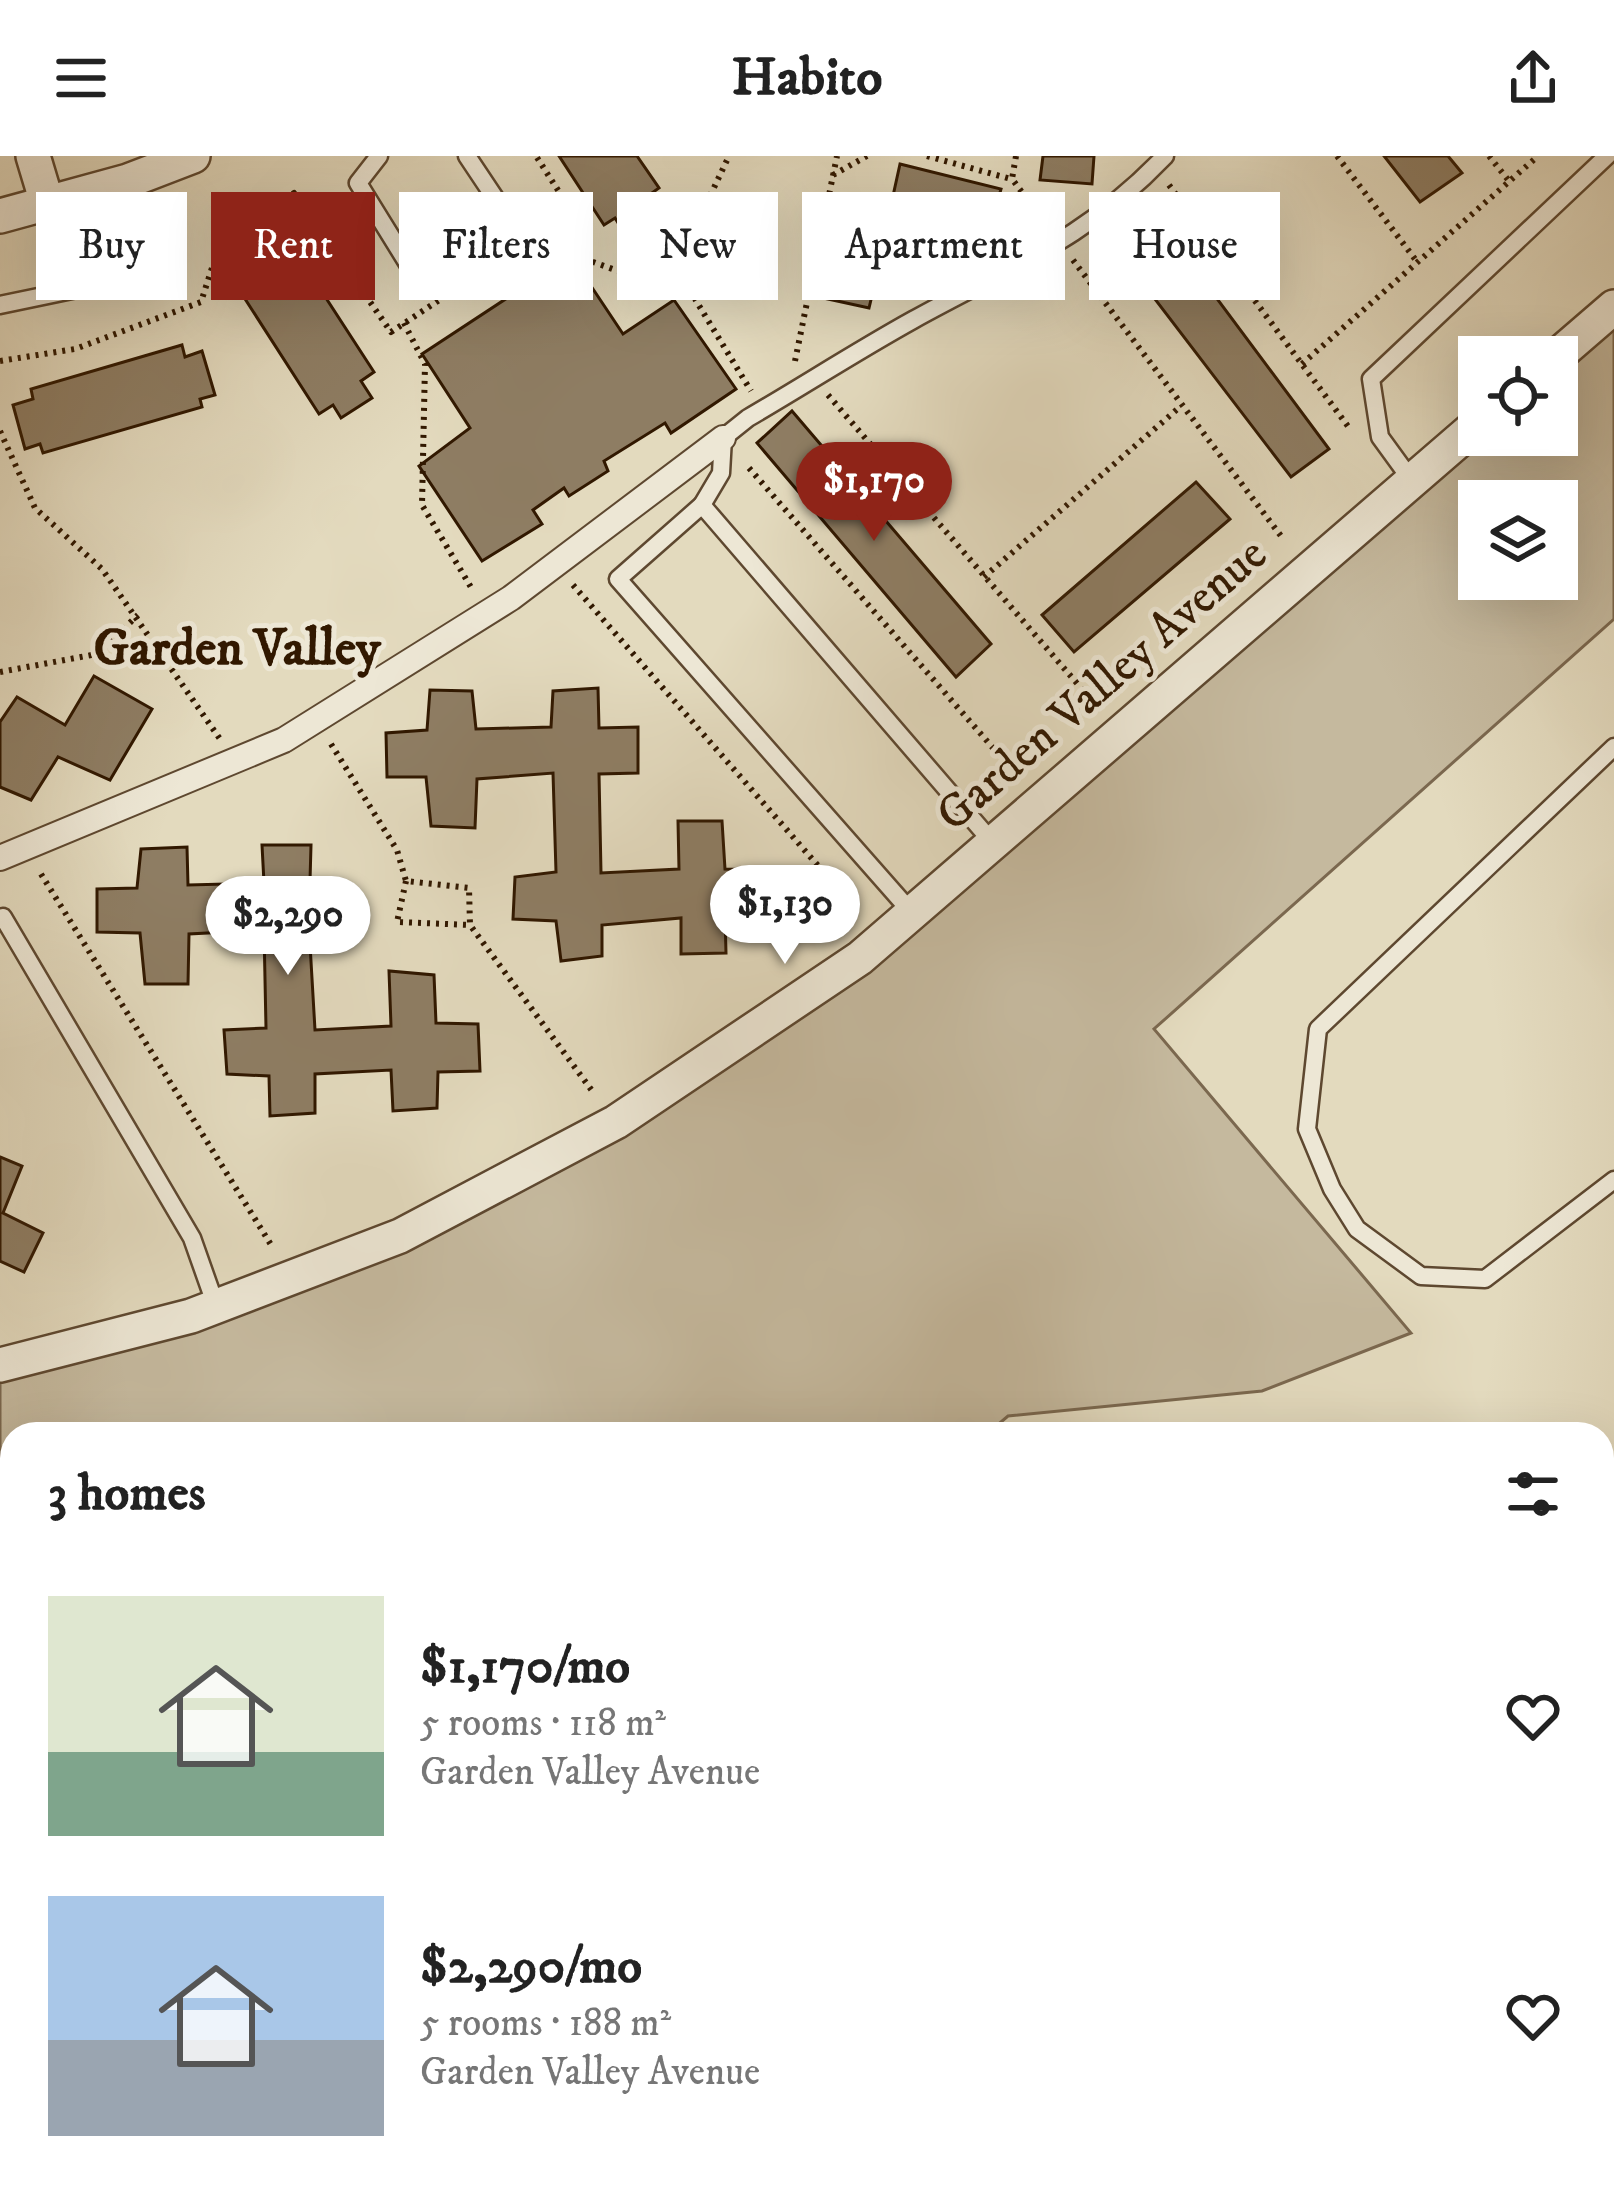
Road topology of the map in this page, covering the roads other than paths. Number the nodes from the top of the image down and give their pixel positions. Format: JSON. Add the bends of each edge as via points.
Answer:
{"nodes":[{"id":1,"x":33,"y":156,"type":"edge"},
{"id":2,"x":193,"y":156,"type":"edge"},
{"id":3,"x":379,"y":156,"type":"edge"},
{"id":4,"x":467,"y":156,"type":"edge"},
{"id":5,"x":1606,"y":156,"type":"edge"},
{"id":6,"x":1160,"y":161,"type":"edge"},
{"id":7,"x":128,"y":182,"type":"junction"},
{"id":8,"x":44,"y":192,"type":"edge"},
{"id":9,"x":95,"y":192,"type":"edge"},
{"id":10,"x":36,"y":208,"type":"edge"},
{"id":11,"x":0,"y":216,"type":"edge"},
{"id":12,"x":0,"y":305,"type":"edge"},
{"id":13,"x":1614,"y":307,"type":"edge"},
{"id":14,"x":1578,"y":338,"type":"edge"},
{"id":15,"x":723,"y":438,"type":"junction"},
{"id":16,"x":1458,"y":441,"type":"edge"},
{"id":17,"x":1412,"y":481,"type":"junction"},
{"id":18,"x":702,"y":505,"type":"junction"},
{"id":19,"x":1614,"y":747,"type":"edge"},
{"id":20,"x":993,"y":843,"type":"junction"},
{"id":21,"x":0,"y":858,"type":"edge"},
{"id":22,"x":912,"y":913,"type":"junction"},
{"id":23,"x":3,"y":916,"type":"dead end"},
{"id":24,"x":1614,"y":1180,"type":"edge"},
{"id":25,"x":216,"y":1306,"type":"junction"},
{"id":26,"x":0,"y":1365,"type":"edge"}],
"edges":[{"from":1,"to":8,"type":"street"},
{"from":2,"to":7,"type":"street"},
{"from":3,"to":4,"type":"lane","via":[[358,183],[413,272],[506,212]]},
{"from":5,"to":17,"type":"lane","via":[[1371,379],[1380,437]]},
{"from":6,"to":15,"type":"lane","via":[[1062,244],[914,319]]},
{"from":7,"to":9,"type":"street"},
{"from":7,"to":12,"type":"lane","via":[[148,267]]},
{"from":10,"to":11,"type":"street"},
{"from":13,"to":14,"type":"street"},
{"from":15,"to":18,"type":"lane","via":[[721,473]]},
{"from":15,"to":21,"type":"street","via":[[556,566],[314,719],[235,763]]},
{"from":16,"to":17,"type":"street","name":"Garden Valley Avenue"},
{"from":17,"to":20,"type":"street","name":"Garden Valley Avenue"},
{"from":18,"to":20,"type":"lane"},
{"from":18,"to":22,"type":"lane","via":[[618,580]]},
{"from":19,"to":24,"type":"lane","via":[[1318,1030],[1306,1130],[1357,1229],[1420,1276],[1485,1280]]},
{"from":20,"to":22,"type":"street","name":"Garden Valley Avenue"},
{"from":22,"to":25,"type":"street","name":"Garden Valley Avenue","via":[[860,958],[616,1122],[400,1236]]},
{"from":23,"to":25,"type":"lane","via":[[192,1238]]},
{"from":25,"to":26,"type":"street","name":"Garden Valley Avenue"}]}
